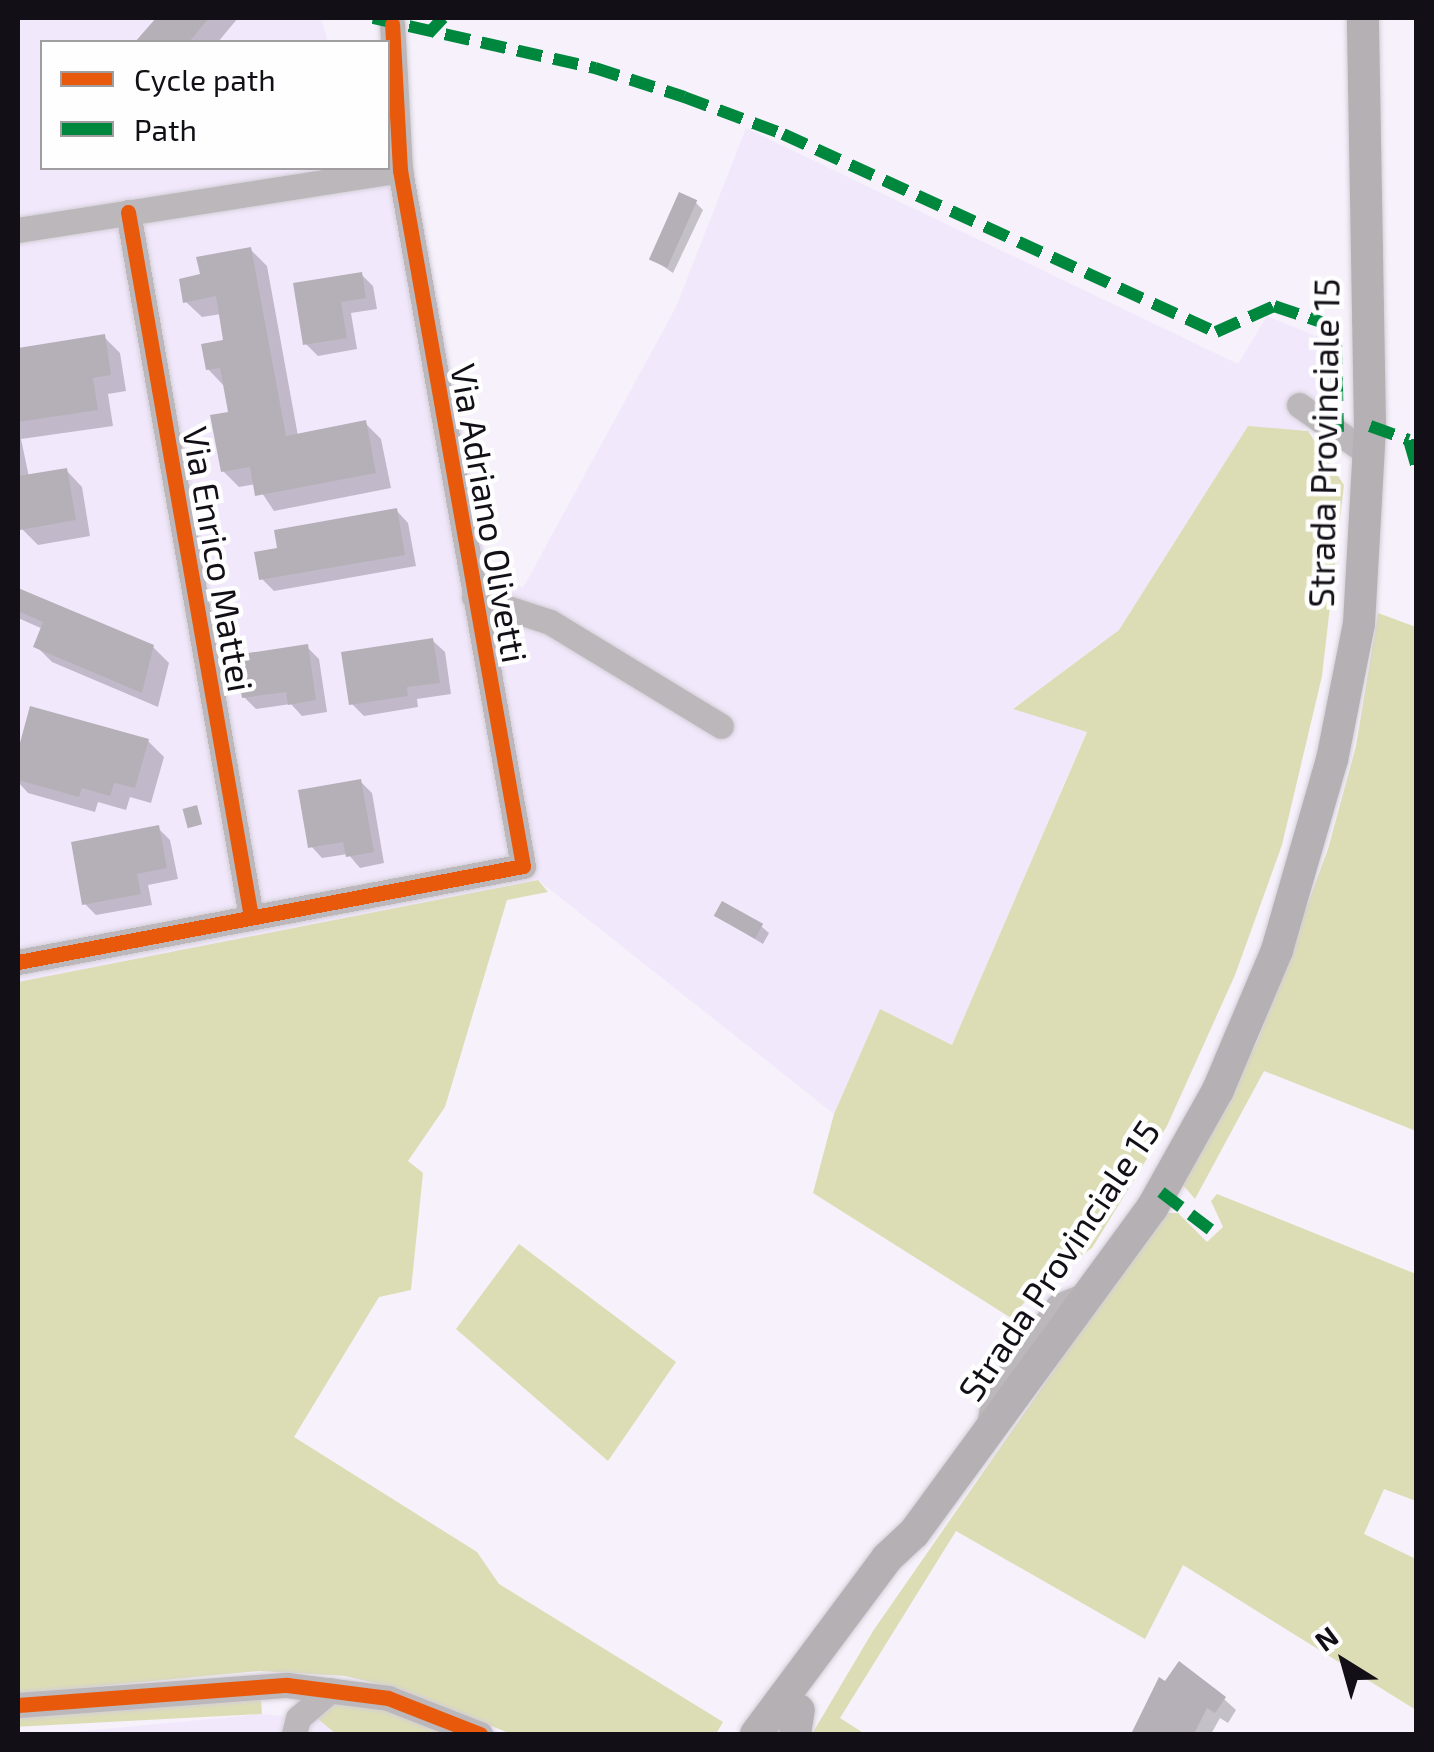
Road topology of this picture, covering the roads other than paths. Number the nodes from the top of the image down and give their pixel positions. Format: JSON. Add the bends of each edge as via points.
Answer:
{"nodes":[{"id":1,"x":1362,"y":18,"type":"edge"},
{"id":2,"x":392,"y":24,"type":"dead end"},
{"id":3,"x":400,"y":170,"type":"junction"},
{"id":4,"x":128,"y":212,"type":"junction"},
{"id":5,"x":18,"y":230,"type":"edge"},
{"id":6,"x":1299,"y":404,"type":"dead end"},
{"id":7,"x":1369,"y":454,"type":"junction"},
{"id":8,"x":474,"y":597,"type":"junction"},
{"id":9,"x":720,"y":726,"type":"dead end"},
{"id":10,"x":251,"y":917,"type":"junction"},
{"id":11,"x":18,"y":962,"type":"edge"},
{"id":12,"x":276,"y":1684,"type":"junction"},
{"id":13,"x":330,"y":1690,"type":"junction"},
{"id":14,"x":18,"y":1705,"type":"edge"},
{"id":15,"x":296,"y":1726,"type":"edge"},
{"id":16,"x":776,"y":1729,"type":"edge"},
{"id":17,"x":480,"y":1734,"type":"edge"}],
"edges":[{"from":1,"to":7,"type":"main road","name":"Strada Provinciale 15"},
{"from":2,"to":3,"type":"street","name":"Via Adriano Olivetti"},
{"from":3,"to":4,"type":"street"},
{"from":3,"to":8,"type":"street","name":"Via Adriano Olivetti"},
{"from":4,"to":5,"type":"street"},
{"from":4,"to":10,"type":"street","name":"Via Enrico Mattei"},
{"from":6,"to":7,"type":"street"},
{"from":7,"to":16,"type":"main road","name":"Strada Provinciale 15","via":[[1360,624],[1332,760],[1277,950],[1218,1090],[1152,1208],[914,1533],[888,1558]]},
{"from":8,"to":9,"type":"street","via":[[550,622]]},
{"from":8,"to":10,"type":"street","name":"Via Adriano Olivetti","via":[[523,866]]},
{"from":10,"to":11,"type":"street"},
{"from":12,"to":13,"type":"street"},
{"from":12,"to":14,"type":"street"},
{"from":12,"to":15,"type":"street"},
{"from":13,"to":15,"type":"street"},
{"from":13,"to":17,"type":"street","via":[[388,1698]]}]}
